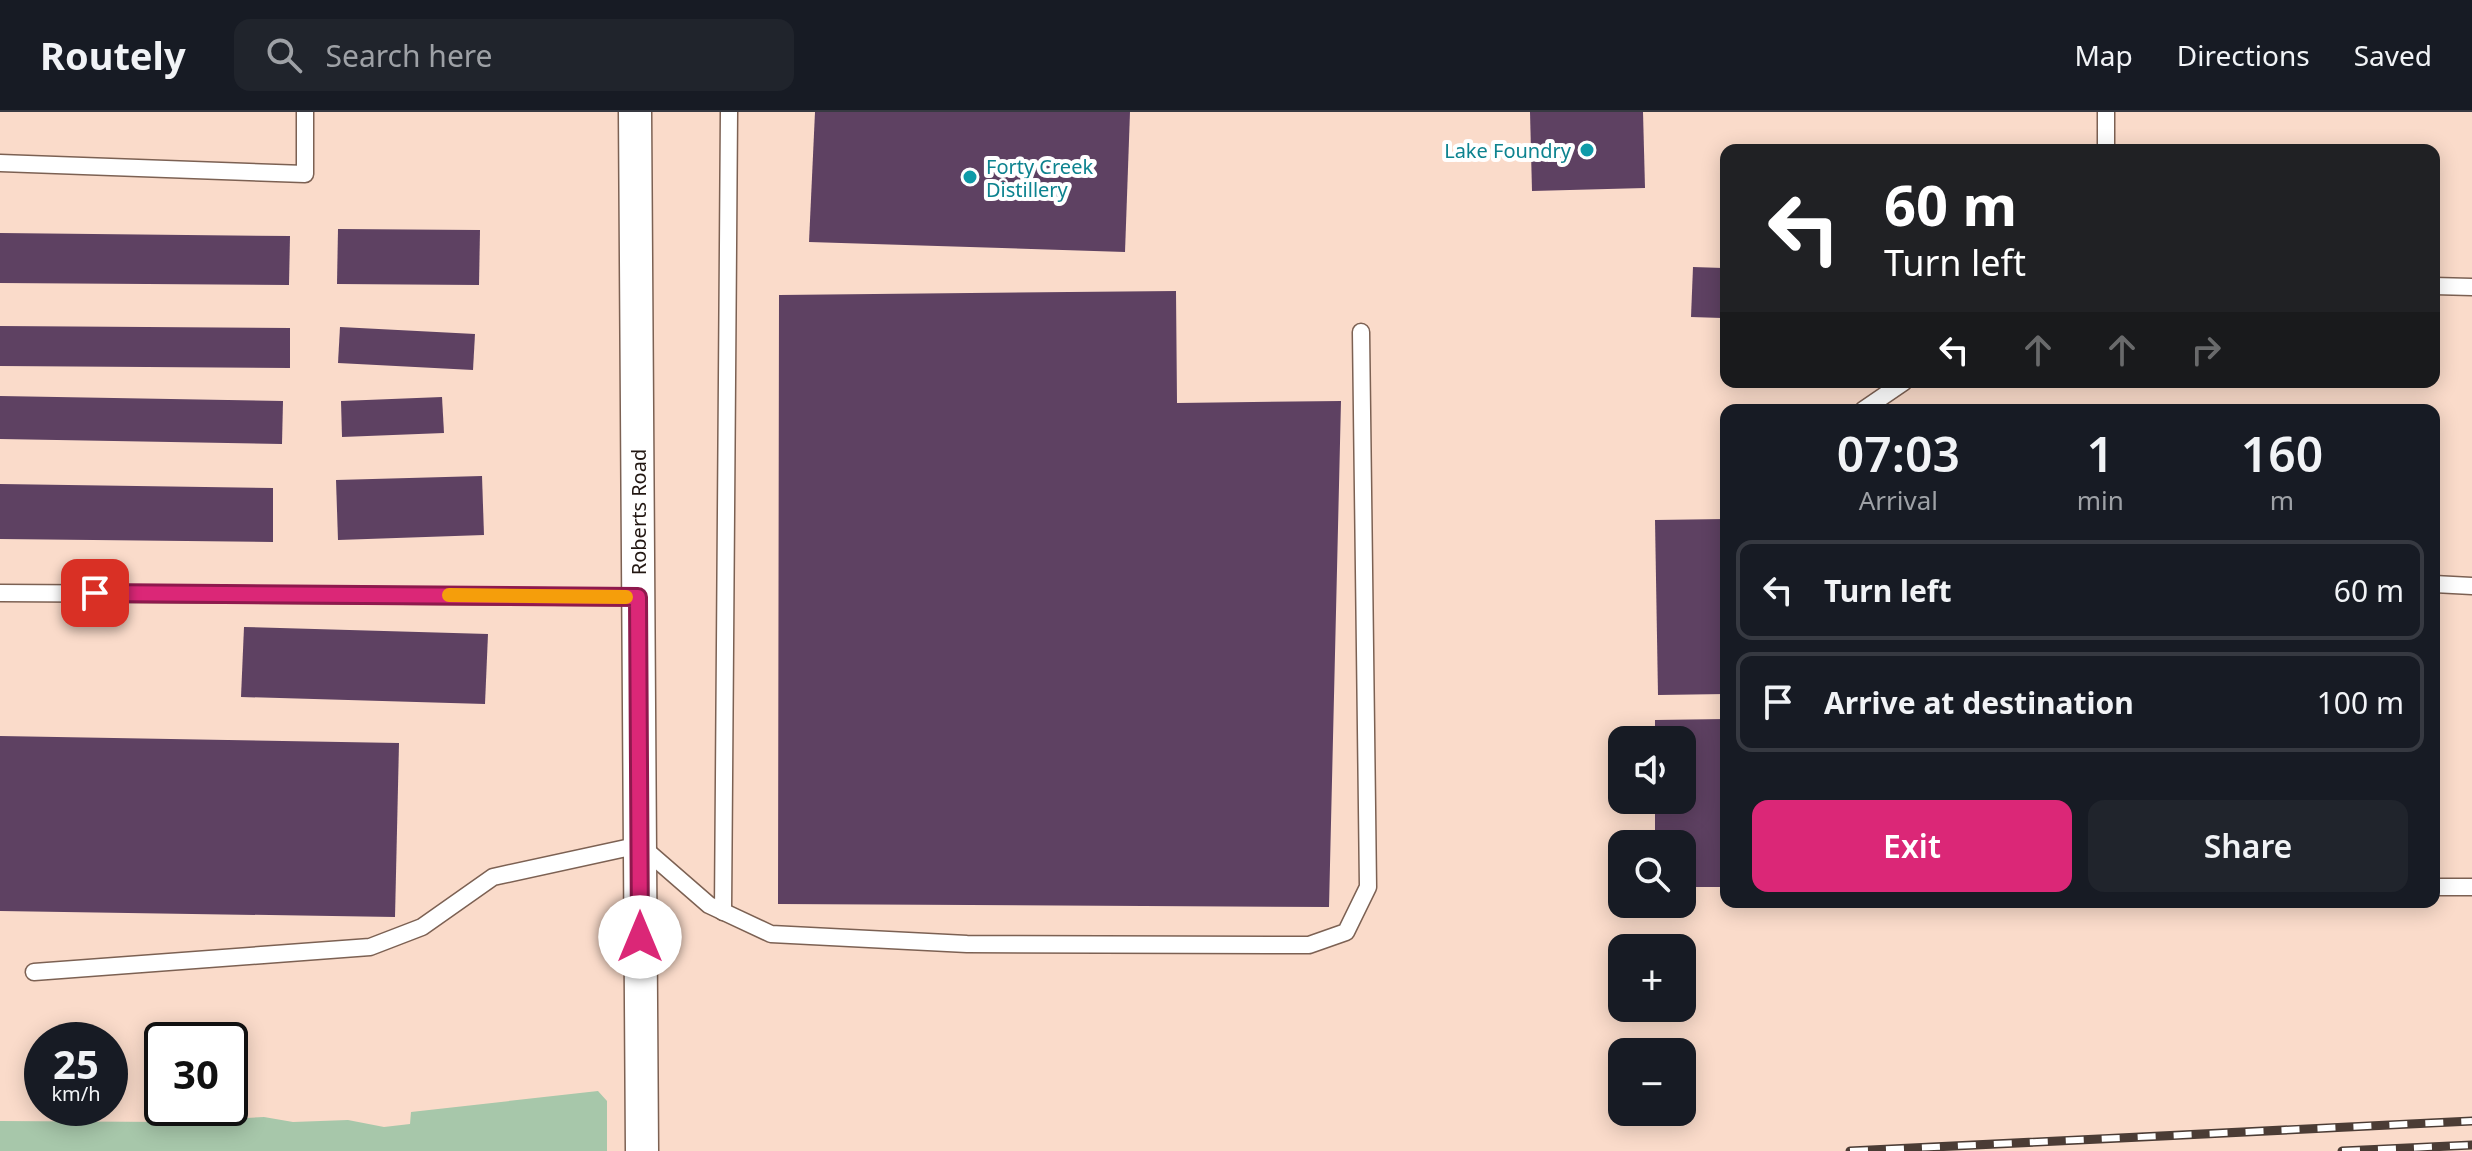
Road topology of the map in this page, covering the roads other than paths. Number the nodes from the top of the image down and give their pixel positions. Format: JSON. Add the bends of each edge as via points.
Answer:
{"nodes":[{"id":1,"x":305,"y":112,"type":"edge"},
{"id":2,"x":635,"y":112,"type":"edge"},
{"id":3,"x":729,"y":112,"type":"edge"},
{"id":4,"x":2106,"y":112,"type":"edge"},
{"id":5,"x":2106,"y":144,"type":"edge"},
{"id":6,"x":0,"y":163,"type":"edge"},
{"id":7,"x":2440,"y":286,"type":"edge"},
{"id":8,"x":2472,"y":287,"type":"edge"},
{"id":9,"x":1361,"y":332,"type":"dead end"},
{"id":10,"x":1895,"y":388,"type":"edge"},
{"id":11,"x":1872,"y":404,"type":"edge"},
{"id":12,"x":2440,"y":584,"type":"edge"},
{"id":13,"x":2472,"y":586,"type":"edge"},
{"id":14,"x":0,"y":593,"type":"edge"},
{"id":15,"x":638,"y":597,"type":"junction"},
{"id":16,"x":640,"y":845,"type":"junction"},
{"id":17,"x":2440,"y":887,"type":"edge"},
{"id":18,"x":2472,"y":887,"type":"edge"},
{"id":19,"x":723,"y":912,"type":"junction"},
{"id":20,"x":34,"y":972,"type":"dead end"},
{"id":21,"x":642,"y":1151,"type":"edge"}],
"edges":[{"from":1,"to":6,"type":"lane","via":[[305,174]]},
{"from":2,"to":15,"type":"street","name":"Roberts Road"},
{"from":3,"to":19,"type":"lane"},
{"from":4,"to":5,"type":"lane"},
{"from":7,"to":8,"type":"lane"},
{"from":9,"to":19,"type":"lane","via":[[1368,887],[1346,932],[1309,945],[967,944],[771,934]]},
{"from":10,"to":11,"type":"lane"},
{"from":12,"to":13,"type":"lane"},
{"from":14,"to":15,"type":"lane"},
{"from":15,"to":16,"type":"street","name":"Roberts Road"},
{"from":16,"to":19,"type":"lane"},
{"from":16,"to":20,"type":"lane","via":[[493,877],[422,927],[370,947]]},
{"from":16,"to":21,"type":"street","name":"Roberts Road"},
{"from":17,"to":18,"type":"lane"}]}
